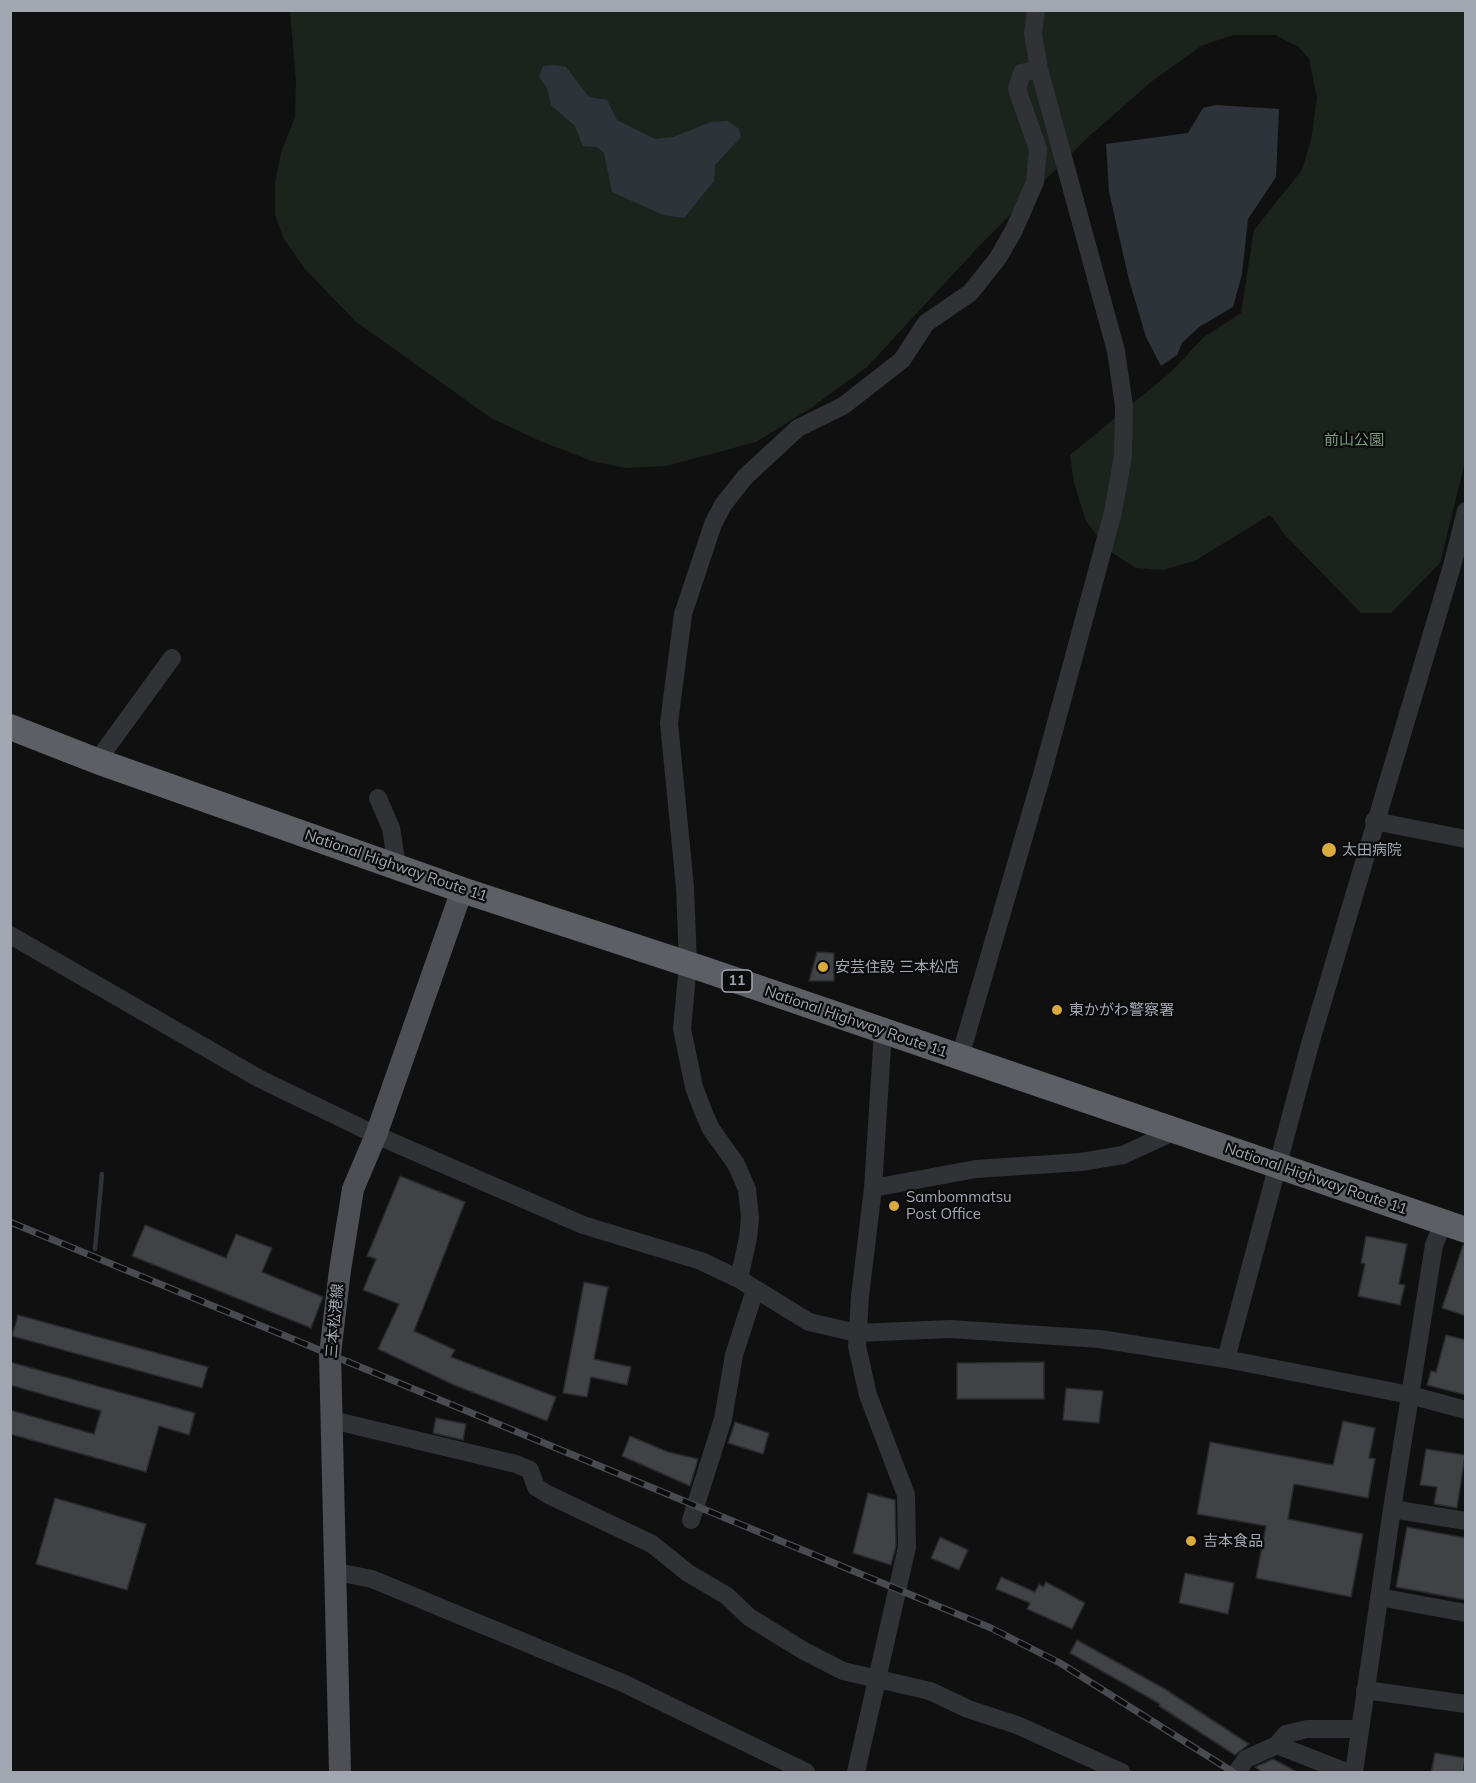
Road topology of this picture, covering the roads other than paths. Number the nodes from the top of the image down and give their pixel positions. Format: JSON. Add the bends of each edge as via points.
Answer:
{"nodes":[{"id":1,"x":1036,"y":10,"type":"edge"},
{"id":2,"x":1039,"y":69,"type":"junction"},
{"id":3,"x":1466,"y":511,"type":"edge"},
{"id":4,"x":1459,"y":566,"type":"edge"},
{"id":5,"x":172,"y":658,"type":"dead end"},
{"id":6,"x":10,"y":727,"type":"edge"},
{"id":7,"x":97,"y":761,"type":"junction"},
{"id":8,"x":378,"y":798,"type":"dead end"},
{"id":9,"x":1374,"y":821,"type":"junction"},
{"id":10,"x":1466,"y":838,"type":"edge"},
{"id":11,"x":397,"y":866,"type":"junction"},
{"id":12,"x":462,"y":890,"type":"junction"},
{"id":13,"x":10,"y":935,"type":"edge"},
{"id":14,"x":688,"y":964,"type":"junction"},
{"id":15,"x":883,"y":1031,"type":"junction"},
{"id":16,"x":960,"y":1057,"type":"junction"},
{"id":17,"x":1175,"y":1131,"type":"junction"},
{"id":18,"x":376,"y":1135,"type":"junction"},
{"id":19,"x":1278,"y":1166,"type":"junction"},
{"id":20,"x":873,"y":1188,"type":"junction"},
{"id":21,"x":1454,"y":1226,"type":"edge"},
{"id":22,"x":739,"y":1279,"type":"junction"},
{"id":23,"x":755,"y":1290,"type":"junction"},
{"id":24,"x":857,"y":1333,"type":"junction"},
{"id":25,"x":1226,"y":1359,"type":"junction"},
{"id":26,"x":1410,"y":1395,"type":"junction"},
{"id":27,"x":1466,"y":1410,"type":"edge"},
{"id":28,"x":332,"y":1420,"type":"junction"},
{"id":29,"x":1392,"y":1509,"type":"junction"},
{"id":30,"x":691,"y":1520,"type":"dead end"},
{"id":31,"x":1466,"y":1521,"type":"edge"},
{"id":32,"x":337,"y":1572,"type":"junction"},
{"id":33,"x":1379,"y":1597,"type":"junction"},
{"id":34,"x":1466,"y":1612,"type":"edge"},
{"id":35,"x":877,"y":1678,"type":"junction"},
{"id":36,"x":1365,"y":1690,"type":"junction"},
{"id":37,"x":1466,"y":1704,"type":"edge"},
{"id":38,"x":1360,"y":1729,"type":"junction"},
{"id":39,"x":1277,"y":1745,"type":"junction"},
{"id":40,"x":340,"y":1773,"type":"edge"},
{"id":41,"x":806,"y":1773,"type":"edge"},
{"id":42,"x":856,"y":1773,"type":"edge"},
{"id":43,"x":1121,"y":1773,"type":"edge"},
{"id":44,"x":1238,"y":1773,"type":"edge"},
{"id":45,"x":1346,"y":1773,"type":"edge"},
{"id":46,"x":1354,"y":1773,"type":"edge"}],
"edges":[{"from":1,"to":2,"type":"street","via":[[1033,34]]},
{"from":2,"to":14,"type":"street","via":[[1022,73],[1017,89],[1038,149],[1035,182],[998,258],[970,294],[926,323],[902,360],[843,406],[798,428],[752,470],[713,524],[683,614],[669,723],[685,887]]},
{"from":2,"to":16,"type":"street","via":[[1116,351],[1124,406],[1123,456],[1113,512]]},
{"from":3,"to":4,"type":"street"},
{"from":4,"to":9,"type":"street"},
{"from":5,"to":7,"type":"street"},
{"from":6,"to":7,"type":"highway","name":"National Highway Route 11","number":"11"},
{"from":7,"to":11,"type":"highway","name":"National Highway Route 11","number":"11"},
{"from":8,"to":11,"type":"street","via":[[391,828]]},
{"from":9,"to":10,"type":"street"},
{"from":9,"to":19,"type":"street"},
{"from":11,"to":12,"type":"highway","name":"National Highway Route 11","number":"11"},
{"from":12,"to":14,"type":"highway","name":"National Highway Route 11","number":"11"},
{"from":12,"to":18,"type":"main road","name":"三本松港線"},
{"from":13,"to":18,"type":"street","via":[[260,1079]]},
{"from":14,"to":15,"type":"highway","name":"National Highway Route 11","number":"11"},
{"from":14,"to":22,"type":"street","via":[[682,1029],[694,1087],[711,1129],[739,1169],[749,1202],[748,1238]]},
{"from":15,"to":16,"type":"highway","name":"National Highway Route 11","number":"11"},
{"from":15,"to":20,"type":"street"},
{"from":16,"to":17,"type":"highway","name":"National Highway Route 11","number":"11"},
{"from":17,"to":19,"type":"highway","name":"National Highway Route 11","number":"11"},
{"from":17,"to":20,"type":"street","via":[[1123,1155],[1081,1162],[975,1169]]},
{"from":18,"to":22,"type":"street","via":[[583,1225],[701,1260]]},
{"from":18,"to":28,"type":"main road","name":"三本松港線","via":[[354,1189],[345,1232],[330,1353]]},
{"from":19,"to":21,"type":"highway","name":"National Highway Route 11","number":"11"},
{"from":19,"to":25,"type":"street"},
{"from":20,"to":24,"type":"street"},
{"from":21,"to":26,"type":"street","via":[[1434,1245]]},
{"from":22,"to":23,"type":"street"},
{"from":23,"to":24,"type":"street","via":[[809,1322]]},
{"from":23,"to":30,"type":"street","via":[[734,1355],[723,1419]]},
{"from":24,"to":25,"type":"street","via":[[950,1329],[1037,1333]]},
{"from":24,"to":35,"type":"street","via":[[868,1395],[898,1470],[907,1506],[907,1547]]},
{"from":25,"to":26,"type":"street"},
{"from":26,"to":27,"type":"street"},
{"from":26,"to":29,"type":"street"},
{"from":28,"to":32,"type":"main road","name":"三本松港線"},
{"from":28,"to":35,"type":"street","via":[[530,1470],[536,1487],[652,1544],[688,1573],[728,1596],[749,1617],[804,1651],[843,1671]]},
{"from":29,"to":31,"type":"street"},
{"from":29,"to":33,"type":"street"},
{"from":32,"to":40,"type":"main road","name":"三本松港線"},
{"from":32,"to":41,"type":"street","via":[[372,1579],[625,1684]]},
{"from":33,"to":34,"type":"street"},
{"from":33,"to":36,"type":"street"},
{"from":35,"to":42,"type":"street"},
{"from":35,"to":43,"type":"street","via":[[930,1692],[1017,1725]]},
{"from":36,"to":37,"type":"street"},
{"from":36,"to":38,"type":"street"},
{"from":38,"to":39,"type":"street","via":[[1286,1734]]},
{"from":38,"to":46,"type":"street"},
{"from":39,"to":44,"type":"street","via":[[1246,1759]]},
{"from":39,"to":45,"type":"street"}]}
